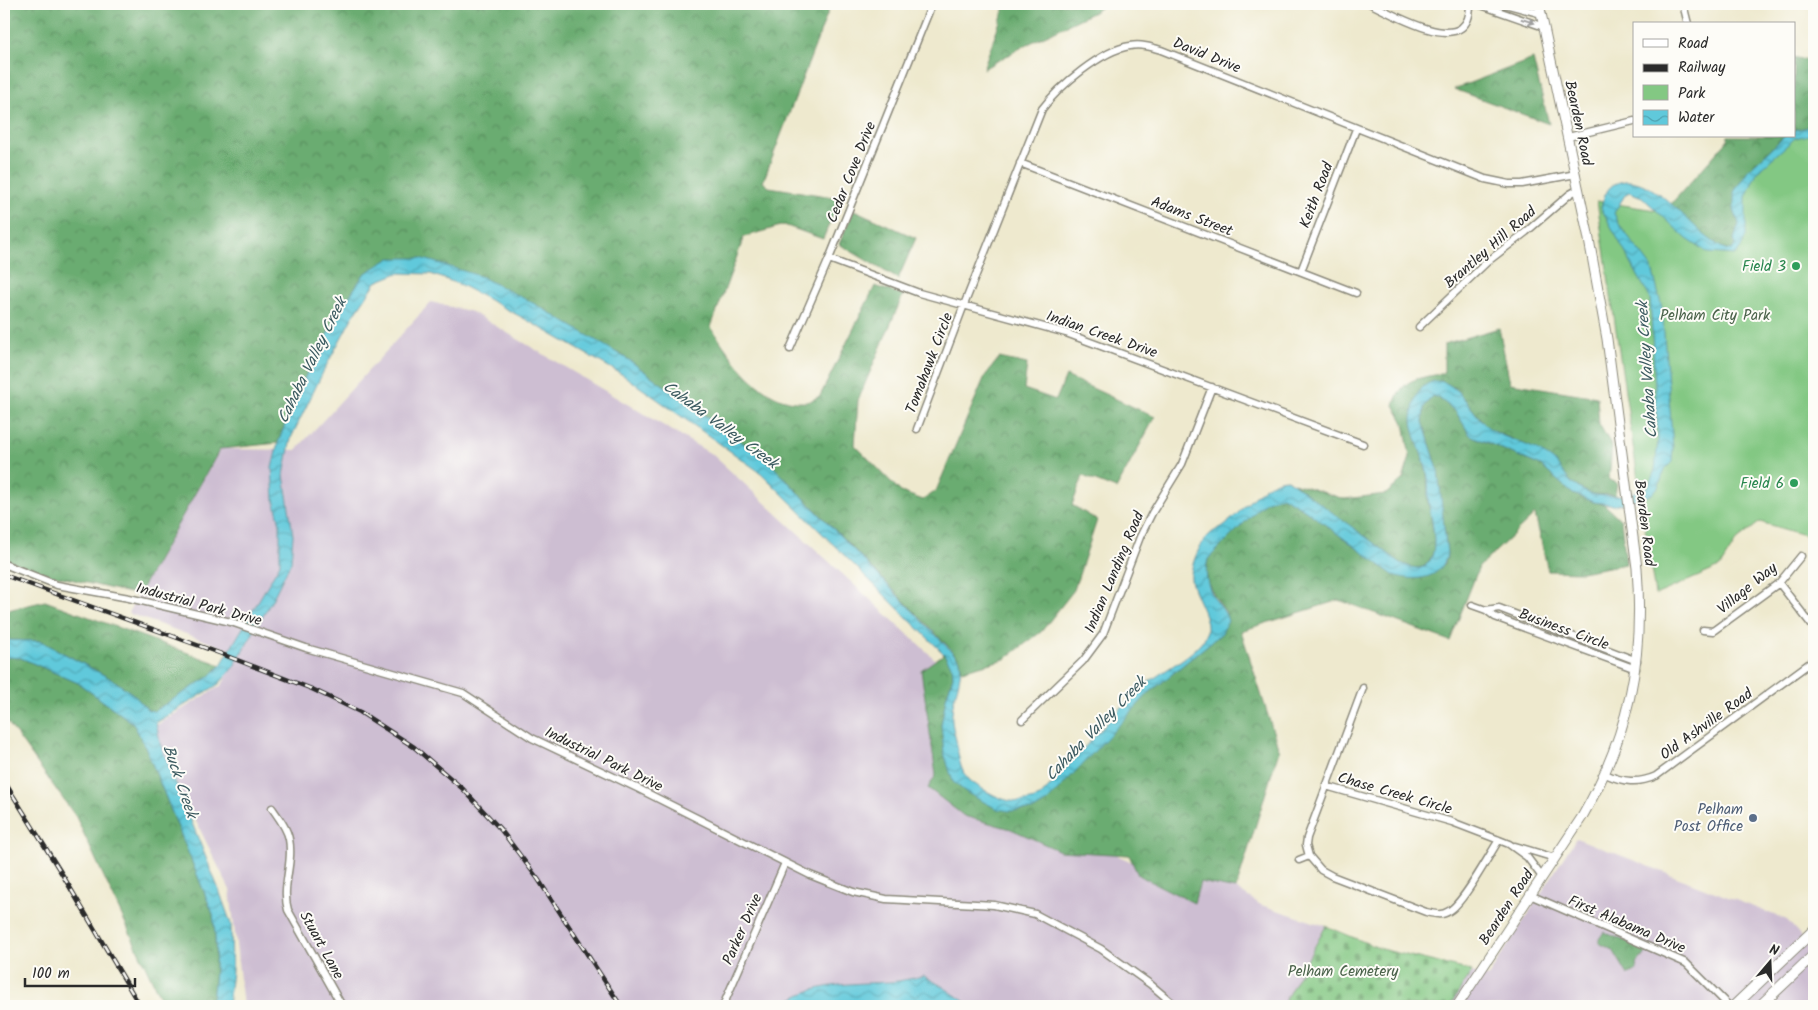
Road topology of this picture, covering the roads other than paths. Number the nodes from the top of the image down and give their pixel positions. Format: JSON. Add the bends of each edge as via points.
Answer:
{"nodes":[{"id":1,"x":932,"y":4,"type":"edge"},
{"id":2,"x":1371,"y":4,"type":"edge"},
{"id":3,"x":1470,"y":4,"type":"edge"},
{"id":4,"x":1478,"y":4,"type":"edge"},
{"id":5,"x":1505,"y":4,"type":"edge"},
{"id":6,"x":1539,"y":4,"type":"edge"},
{"id":7,"x":1683,"y":4,"type":"edge"},
{"id":8,"x":1542,"y":14,"type":"junction"},
{"id":9,"x":1688,"y":22,"type":"edge"},
{"id":10,"x":1544,"y":27,"type":"junction"},
{"id":11,"x":1633,"y":121,"type":"edge"},
{"id":12,"x":1356,"y":128,"type":"junction"},
{"id":13,"x":1568,"y":137,"type":"junction"},
{"id":14,"x":1020,"y":163,"type":"junction"},
{"id":15,"x":1576,"y":174,"type":"junction"},
{"id":16,"x":1579,"y":189,"type":"junction"},
{"id":17,"x":829,"y":259,"type":"junction"},
{"id":18,"x":1301,"y":271,"type":"junction"},
{"id":19,"x":1356,"y":293,"type":"dead end"},
{"id":20,"x":964,"y":305,"type":"junction"},
{"id":21,"x":1419,"y":327,"type":"dead end"},
{"id":22,"x":790,"y":349,"type":"dead end"},
{"id":23,"x":1212,"y":387,"type":"junction"},
{"id":24,"x":918,"y":429,"type":"dead end"},
{"id":25,"x":1363,"y":444,"type":"dead end"},
{"id":26,"x":1801,"y":556,"type":"dead end"},
{"id":27,"x":4,"y":564,"type":"edge"},
{"id":28,"x":1779,"y":583,"type":"junction"},
{"id":29,"x":1472,"y":605,"type":"dead end"},
{"id":30,"x":1814,"y":628,"type":"edge"},
{"id":31,"x":1703,"y":630,"type":"dead end"},
{"id":32,"x":1814,"y":660,"type":"edge"},
{"id":33,"x":1636,"y":665,"type":"junction"},
{"id":34,"x":1363,"y":688,"type":"dead end"},
{"id":35,"x":1022,"y":720,"type":"dead end"},
{"id":36,"x":1605,"y":774,"type":"junction"},
{"id":37,"x":1326,"y":786,"type":"junction"},
{"id":38,"x":272,"y":808,"type":"dead end"},
{"id":39,"x":1499,"y":840,"type":"junction"},
{"id":40,"x":1509,"y":844,"type":"junction"},
{"id":41,"x":1309,"y":856,"type":"junction"},
{"id":42,"x":1555,"y":858,"type":"junction"},
{"id":43,"x":1299,"y":860,"type":"dead end"},
{"id":44,"x":785,"y":863,"type":"junction"},
{"id":45,"x":1542,"y":877,"type":"junction"},
{"id":46,"x":1530,"y":895,"type":"junction"},
{"id":47,"x":1814,"y":931,"type":"edge"},
{"id":48,"x":1814,"y":955,"type":"edge"},
{"id":49,"x":1765,"y":976,"type":"junction"},
{"id":50,"x":1778,"y":990,"type":"junction"},
{"id":51,"x":342,"y":1006,"type":"edge"},
{"id":52,"x":723,"y":1006,"type":"edge"},
{"id":53,"x":1176,"y":1006,"type":"edge"},
{"id":54,"x":1457,"y":1006,"type":"edge"},
{"id":55,"x":1729,"y":1006,"type":"edge"},
{"id":56,"x":1734,"y":1006,"type":"edge"},
{"id":57,"x":1760,"y":1006,"type":"edge"}],
"edges":[{"from":1,"to":17,"type":"street","name":"Cedar Cove Drive"},
{"from":2,"to":3,"type":"street","via":[[1433,31],[1445,33],[1454,32],[1466,22]]},
{"from":4,"to":10,"type":"street","one_way":true},
{"from":5,"to":8,"type":"street"},
{"from":6,"to":8,"type":"street","name":"Bearden Road"},
{"from":7,"to":9,"type":"street"},
{"from":8,"to":10,"type":"street","name":"Bearden Road"},
{"from":10,"to":13,"type":"street","name":"Bearden Road"},
{"from":11,"to":13,"type":"street"},
{"from":12,"to":14,"type":"street","name":"David Drive","via":[[1161,50],[1129,46],[1108,53],[1055,93],[1042,109]]},
{"from":12,"to":15,"type":"street","name":"David Drive","via":[[1494,182],[1522,184]]},
{"from":12,"to":18,"type":"street","name":"Keith Road"},
{"from":13,"to":15,"type":"street","name":"Bearden Road"},
{"from":14,"to":18,"type":"street","name":"Adams Street"},
{"from":14,"to":20,"type":"street","name":"David Drive"},
{"from":15,"to":16,"type":"street","name":"Bearden Road"},
{"from":16,"to":21,"type":"street","name":"Brantley Hill Road","via":[[1487,262]]},
{"from":16,"to":33,"type":"street","name":"Bearden Road","via":[[1607,339],[1626,481],[1639,600]]},
{"from":17,"to":20,"type":"street","name":"Indian Creek Drive","via":[[919,293]]},
{"from":17,"to":22,"type":"street","name":"Cedar Cove Drive"},
{"from":18,"to":19,"type":"street","name":"Adams Street"},
{"from":20,"to":23,"type":"street","name":"Indian Creek Drive","via":[[1066,333]]},
{"from":20,"to":24,"type":"street","name":"Tomahawk Circle"},
{"from":23,"to":25,"type":"street","name":"Indian Creek Drive"},
{"from":23,"to":35,"type":"street","name":"Indian Landing Road","via":[[1182,464],[1140,537],[1098,641]]},
{"from":26,"to":28,"type":"street","name":"Village Way"},
{"from":27,"to":44,"type":"street","name":"Industrial Park Drive","via":[[57,584],[231,622],[306,648],[464,693],[532,738]]},
{"from":28,"to":30,"type":"street"},
{"from":28,"to":31,"type":"street","name":"Village Way","via":[[1713,631]]},
{"from":29,"to":33,"type":"street","name":"Business Circle","via":[[1486,610],[1499,608]]},
{"from":32,"to":36,"type":"street","name":"Old Ashville Road","via":[[1656,776],[1629,782]]},
{"from":33,"to":36,"type":"street","name":"Bearden Road","via":[[1631,696]]},
{"from":34,"to":37,"type":"street"},
{"from":36,"to":42,"type":"street","name":"Bearden Road"},
{"from":37,"to":39,"type":"street","name":"Chase Creek Circle","via":[[1452,822]]},
{"from":37,"to":41,"type":"street","name":"Chase Creek Circle","via":[[1306,838]]},
{"from":38,"to":51,"type":"street","name":"Stuart Lane","via":[[290,842],[285,892],[288,910]]},
{"from":39,"to":40,"type":"street","name":"Chase Creek Circle"},
{"from":39,"to":41,"type":"street","via":[[1460,901],[1451,911],[1439,914],[1332,876]]},
{"from":40,"to":42,"type":"street","name":"Chase Creek Circle"},
{"from":40,"to":45,"type":"street","name":"Chase Creek Circle","via":[[1527,857]]},
{"from":41,"to":43,"type":"street"},
{"from":42,"to":45,"type":"street","name":"Bearden Road"},
{"from":44,"to":52,"type":"street","name":"Parker Drive"},
{"from":44,"to":53,"type":"street","name":"Industrial Park Drive","via":[[833,885],[872,897],[994,905],[1035,914],[1101,949]]},
{"from":45,"to":46,"type":"street","name":"Bearden Road"},
{"from":46,"to":54,"type":"street","name":"Bearden Road"},
{"from":46,"to":55,"type":"street","name":"First Alabama Drive","via":[[1686,963]]},
{"from":47,"to":49,"type":"main road"},
{"from":48,"to":50,"type":"main road"},
{"from":49,"to":50,"type":"main road"},
{"from":49,"to":56,"type":"main road"},
{"from":50,"to":57,"type":"main road"}]}
